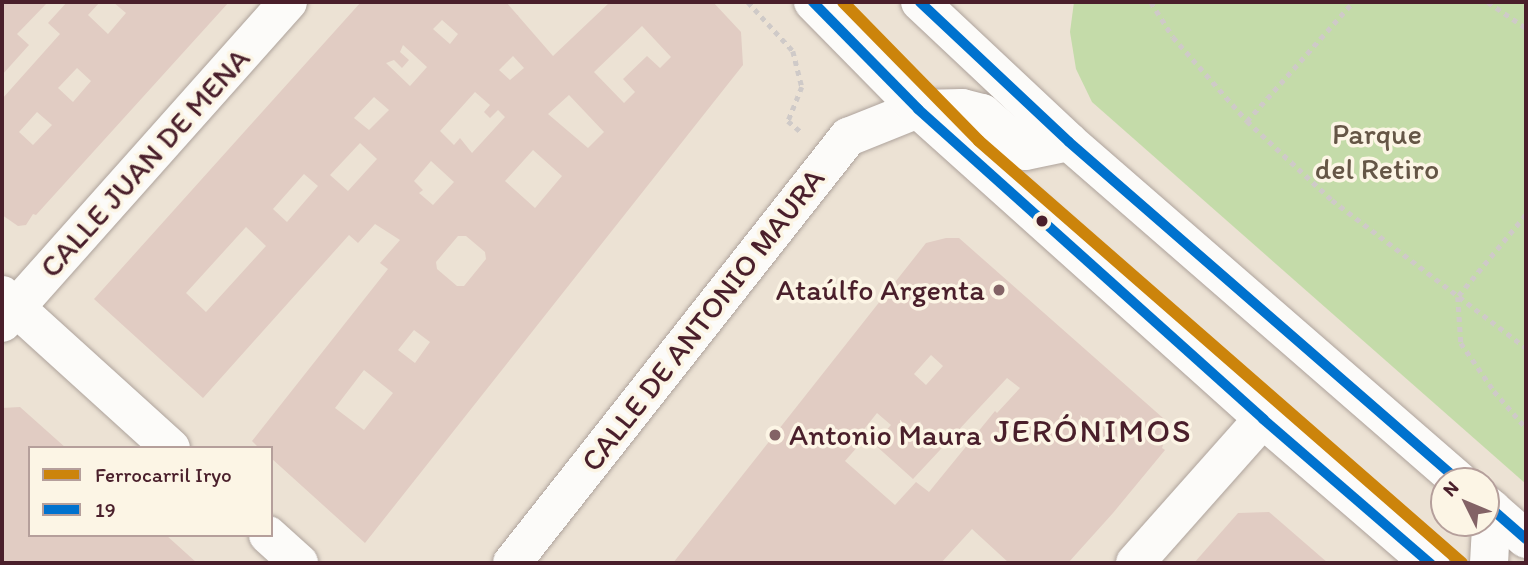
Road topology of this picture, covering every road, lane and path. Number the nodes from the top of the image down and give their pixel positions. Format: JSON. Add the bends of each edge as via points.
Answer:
{"nodes":[{"id":1,"x":288,"y":2,"type":"edge"},
{"id":2,"x":748,"y":2,"type":"edge"},
{"id":3,"x":813,"y":2,"type":"edge"},
{"id":4,"x":920,"y":2,"type":"edge"},
{"id":5,"x":1151,"y":2,"type":"edge"},
{"id":6,"x":1353,"y":2,"type":"edge"},
{"id":7,"x":1488,"y":2,"type":"edge"},
{"id":8,"x":1526,"y":28,"type":"edge"},
{"id":9,"x":918,"y":109,"type":"junction"},
{"id":10,"x":1248,"y":121,"type":"junction"},
{"id":11,"x":1069,"y":142,"type":"junction"},
{"id":12,"x":831,"y":156,"type":"junction"},
{"id":13,"x":1526,"y":215,"type":"edge"},
{"id":14,"x":1458,"y":297,"type":"junction"},
{"id":15,"x":6,"y":309,"type":"edge"},
{"id":16,"x":1526,"y":348,"type":"edge"},
{"id":17,"x":1263,"y":419,"type":"junction"},
{"id":18,"x":1526,"y":428,"type":"edge"},
{"id":19,"x":169,"y":446,"type":"edge"},
{"id":20,"x":1444,"y":467,"type":"edge"},
{"id":21,"x":1500,"y":516,"type":"edge"},
{"id":22,"x":270,"y":537,"type":"edge"},
{"id":23,"x":1489,"y":537,"type":"edge"},
{"id":24,"x":1526,"y":539,"type":"edge"},
{"id":25,"x":299,"y":563,"type":"edge"},
{"id":26,"x":512,"y":563,"type":"edge"},
{"id":27,"x":1135,"y":563,"type":"edge"},
{"id":28,"x":1430,"y":563,"type":"edge"},
{"id":29,"x":1489,"y":563,"type":"edge"}],
"edges":[{"from":1,"to":15,"type":"street","name":"CALLE JUAN DE MENA"},
{"from":2,"to":12,"type":"path","via":[[793,51],[802,87],[788,121]]},
{"from":3,"to":9,"type":"street"},
{"from":4,"to":11,"type":"street"},
{"from":5,"to":10,"type":"path","via":[[1174,37]]},
{"from":6,"to":10,"type":"path"},
{"from":7,"to":8,"type":"path"},
{"from":9,"to":11,"type":"street","via":[[962,108],[982,113],[1026,151]]},
{"from":9,"to":12,"type":"street","name":"CALLE DE ANTONIO MAURA","via":[[848,137]]},
{"from":9,"to":17,"type":"street"},
{"from":10,"to":14,"type":"path","via":[[1332,200]]},
{"from":11,"to":20,"type":"street"},
{"from":12,"to":26,"type":"street","name":"CALLE DE ANTONIO MAURA"},
{"from":13,"to":14,"type":"path"},
{"from":14,"to":16,"type":"path"},
{"from":14,"to":18,"type":"path","via":[[1461,343]]},
{"from":15,"to":19,"type":"street"},
{"from":17,"to":27,"type":"street"},
{"from":17,"to":28,"type":"street"},
{"from":21,"to":24,"type":"street"},
{"from":22,"to":25,"type":"street"},
{"from":23,"to":29,"type":"street"}]}
